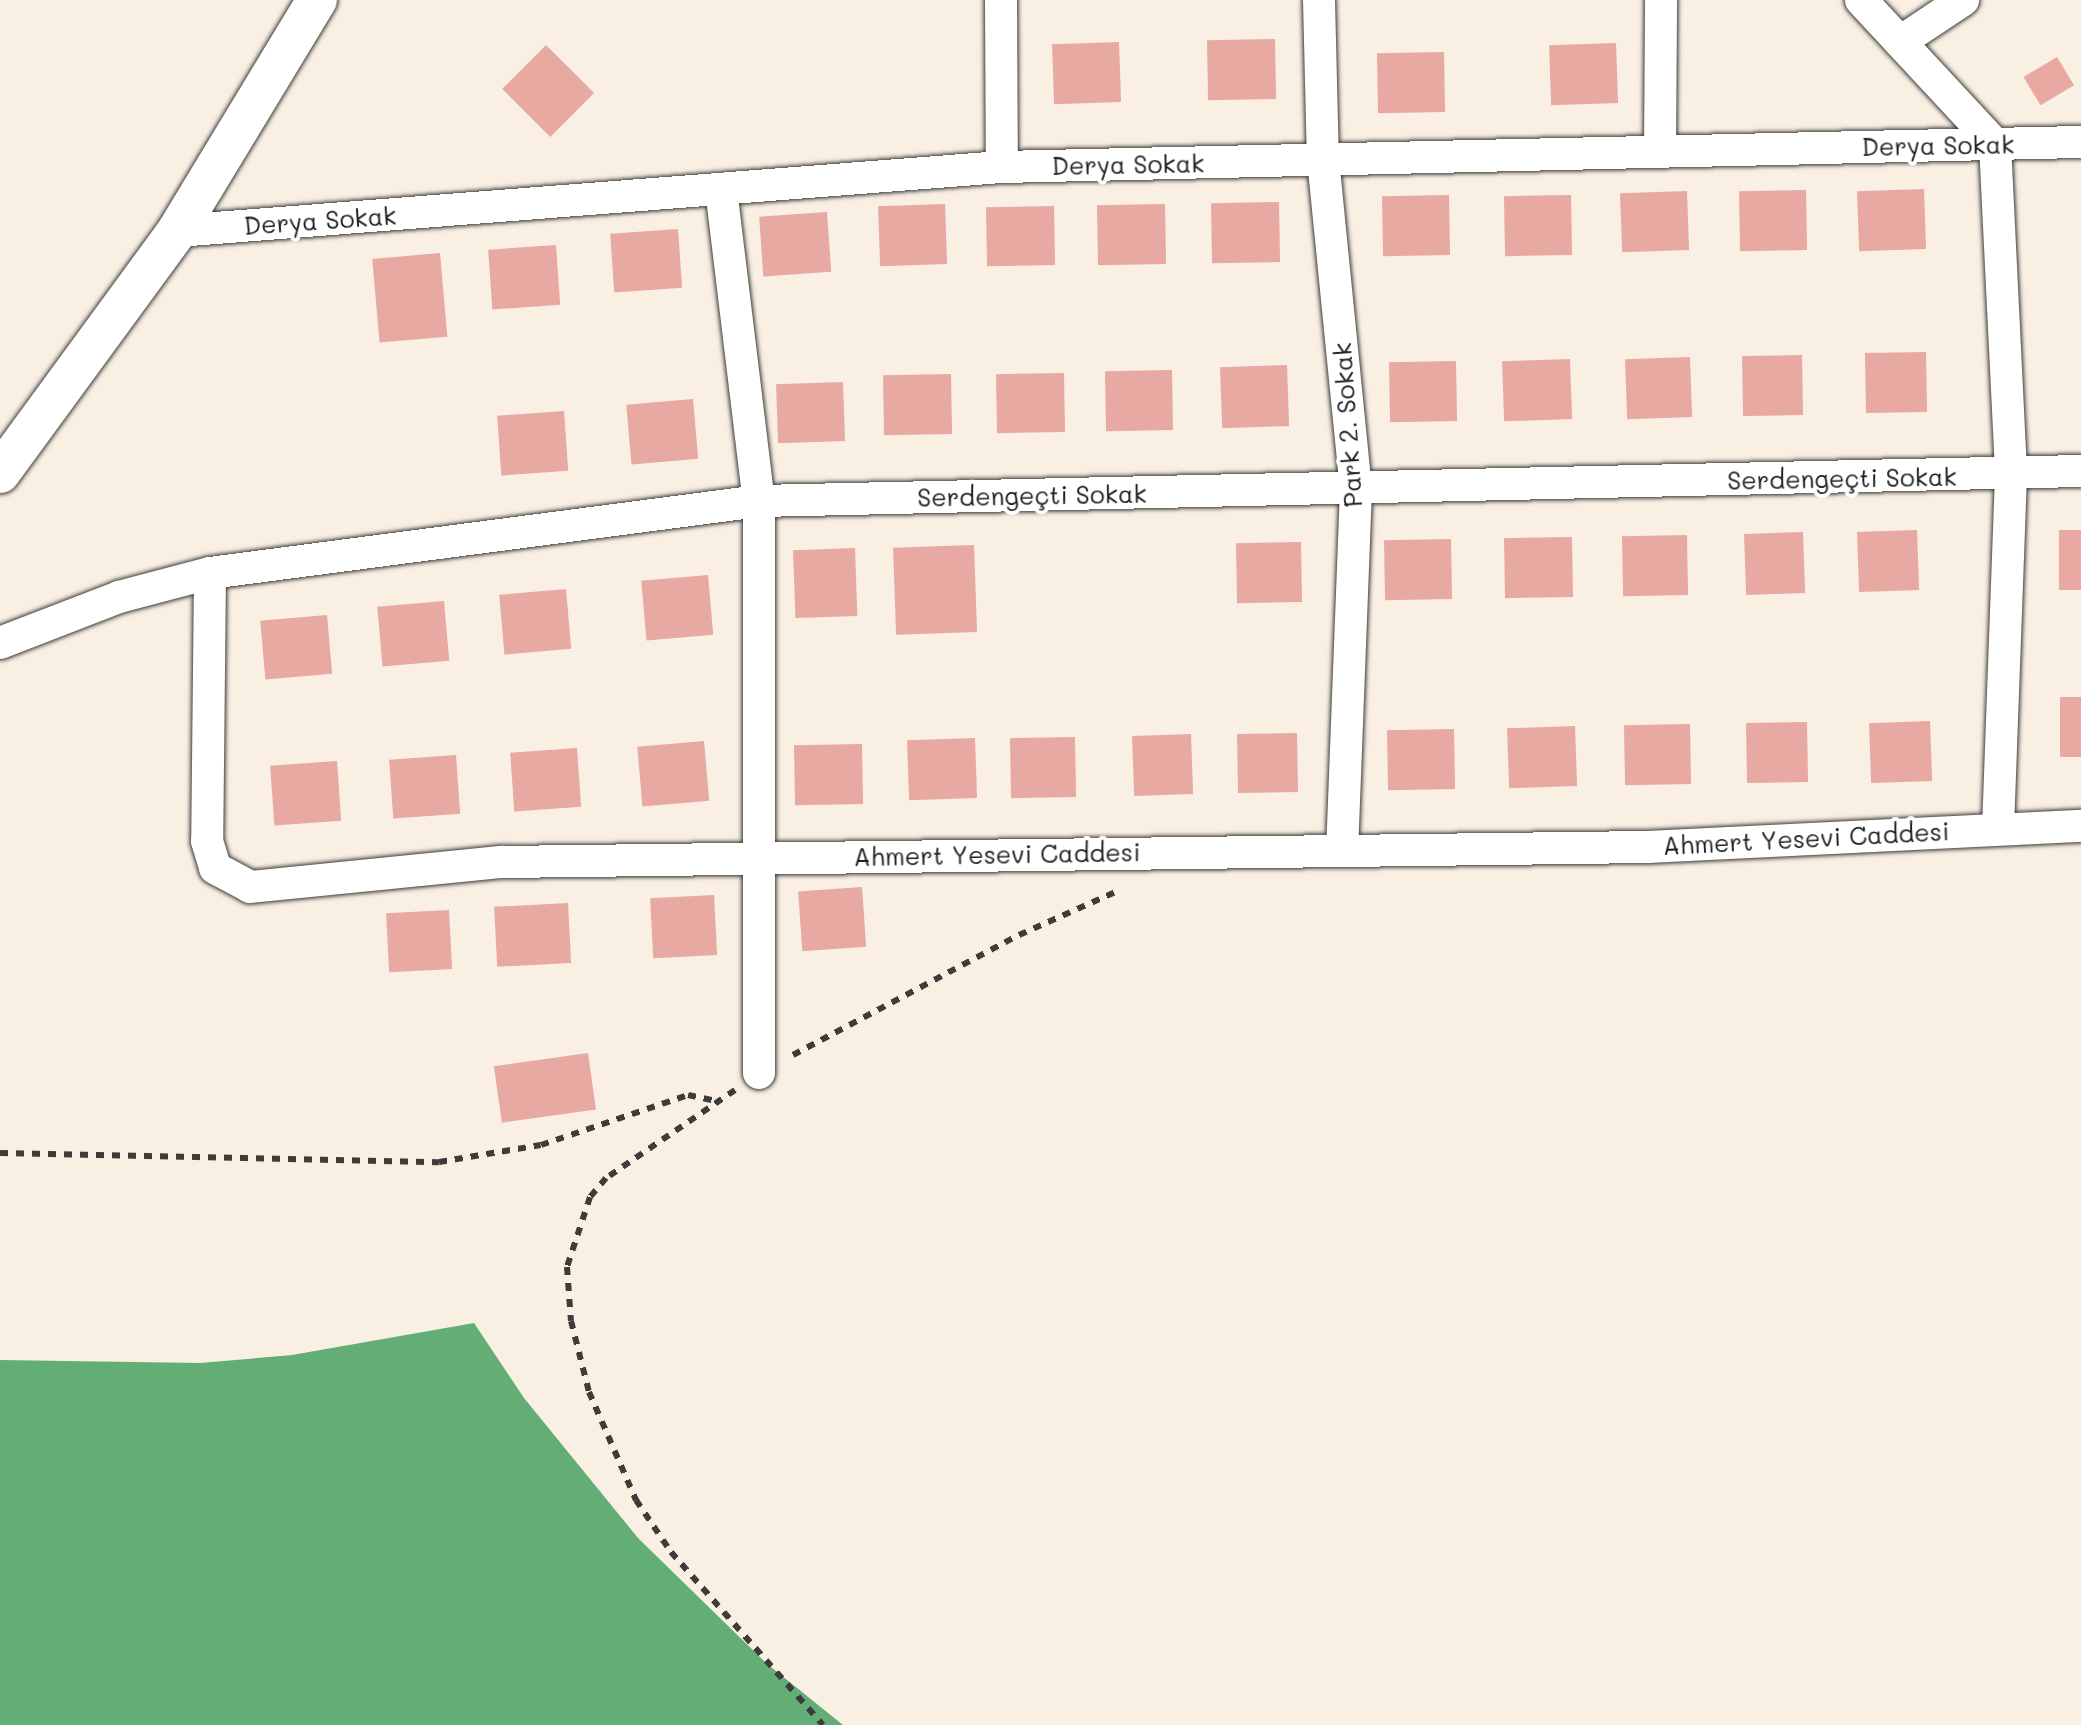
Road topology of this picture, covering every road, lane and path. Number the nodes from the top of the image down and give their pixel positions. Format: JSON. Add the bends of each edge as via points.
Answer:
{"nodes":[{"id":1,"x":317,"y":0,"type":"edge"},
{"id":2,"x":1001,"y":0,"type":"edge"},
{"id":3,"x":1319,"y":0,"type":"edge"},
{"id":4,"x":1661,"y":0,"type":"edge"},
{"id":5,"x":1861,"y":0,"type":"edge"},
{"id":6,"x":1963,"y":0,"type":"edge"},
{"id":7,"x":1900,"y":42,"type":"junction"},
{"id":8,"x":2081,"y":142,"type":"edge"},
{"id":9,"x":1996,"y":144,"type":"junction"},
{"id":10,"x":1660,"y":152,"type":"junction"},
{"id":11,"x":1323,"y":159,"type":"junction"},
{"id":12,"x":1002,"y":167,"type":"junction"},
{"id":13,"x":721,"y":189,"type":"junction"},
{"id":14,"x":178,"y":231,"type":"junction"},
{"id":15,"x":2081,"y":471,"type":"edge"},
{"id":16,"x":0,"y":473,"type":"edge"},
{"id":17,"x":2011,"y":474,"type":"junction"},
{"id":18,"x":1356,"y":489,"type":"junction"},
{"id":19,"x":759,"y":501,"type":"junction"},
{"id":20,"x":210,"y":573,"type":"junction"},
{"id":21,"x":0,"y":644,"type":"edge"},
{"id":22,"x":2081,"y":826,"type":"edge"},
{"id":23,"x":1998,"y":828,"type":"junction"},
{"id":24,"x":1184,"y":850,"type":"junction"},
{"id":25,"x":1342,"y":850,"type":"junction"},
{"id":26,"x":754,"y":858,"type":"junction"},
{"id":27,"x":759,"y":1073,"type":"junction"},
{"id":28,"x":718,"y":1102,"type":"junction"},
{"id":29,"x":0,"y":1153,"type":"edge"},
{"id":30,"x":823,"y":1725,"type":"edge"}],
"edges":[{"from":1,"to":14,"type":"street"},
{"from":2,"to":12,"type":"street"},
{"from":3,"to":11,"type":"street","name":"Park 2. Sokak"},
{"from":4,"to":10,"type":"street"},
{"from":5,"to":7,"type":"street"},
{"from":6,"to":7,"type":"street"},
{"from":7,"to":9,"type":"street"},
{"from":8,"to":9,"type":"street","name":"Derya Sokak"},
{"from":9,"to":10,"type":"street","name":"Derya Sokak"},
{"from":9,"to":17,"type":"street"},
{"from":10,"to":11,"type":"street","name":"Derya Sokak"},
{"from":11,"to":12,"type":"street","name":"Derya Sokak"},
{"from":11,"to":18,"type":"street","name":"Park 2. Sokak"},
{"from":12,"to":13,"type":"street","name":"Derya Sokak"},
{"from":13,"to":14,"type":"street","name":"Derya Sokak"},
{"from":13,"to":19,"type":"street"},
{"from":14,"to":16,"type":"street"},
{"from":15,"to":17,"type":"street","name":"Serdengeçti Sokak"},
{"from":17,"to":18,"type":"street","name":"Serdengeçti Sokak"},
{"from":17,"to":23,"type":"street"},
{"from":18,"to":19,"type":"street","name":"Serdengeçti Sokak"},
{"from":18,"to":25,"type":"street","name":"Park 2. Sokak"},
{"from":19,"to":20,"type":"street","name":"Serdengeçti Sokak"},
{"from":19,"to":26,"type":"street"},
{"from":20,"to":21,"type":"street","name":"Serdengeçti Sokak","via":[[119,597]]},
{"from":20,"to":26,"type":"street","name":"Ahmert Yesevi Caddesi","via":[[207,841],[215,868],[237,884],[502,862]]},
{"from":22,"to":23,"type":"street","name":"Ahmert Yesevi Caddesi"},
{"from":23,"to":25,"type":"street","name":"Ahmert Yesevi Caddesi","via":[[1648,846]]},
{"from":24,"to":25,"type":"street","name":"Ahmert Yesevi Caddesi"},
{"from":24,"to":26,"type":"street","name":"Ahmert Yesevi Caddesi"},
{"from":24,"to":27,"type":"path","via":[[1164,871],[1019,936]]},
{"from":26,"to":27,"type":"street"},
{"from":27,"to":28,"type":"path"},
{"from":28,"to":29,"type":"path","via":[[688,1095],[540,1145],[439,1162]]},
{"from":28,"to":30,"type":"path","via":[[606,1178],[590,1198],[571,1242],[571,1321],[589,1392],[636,1500],[671,1552]]}]}
